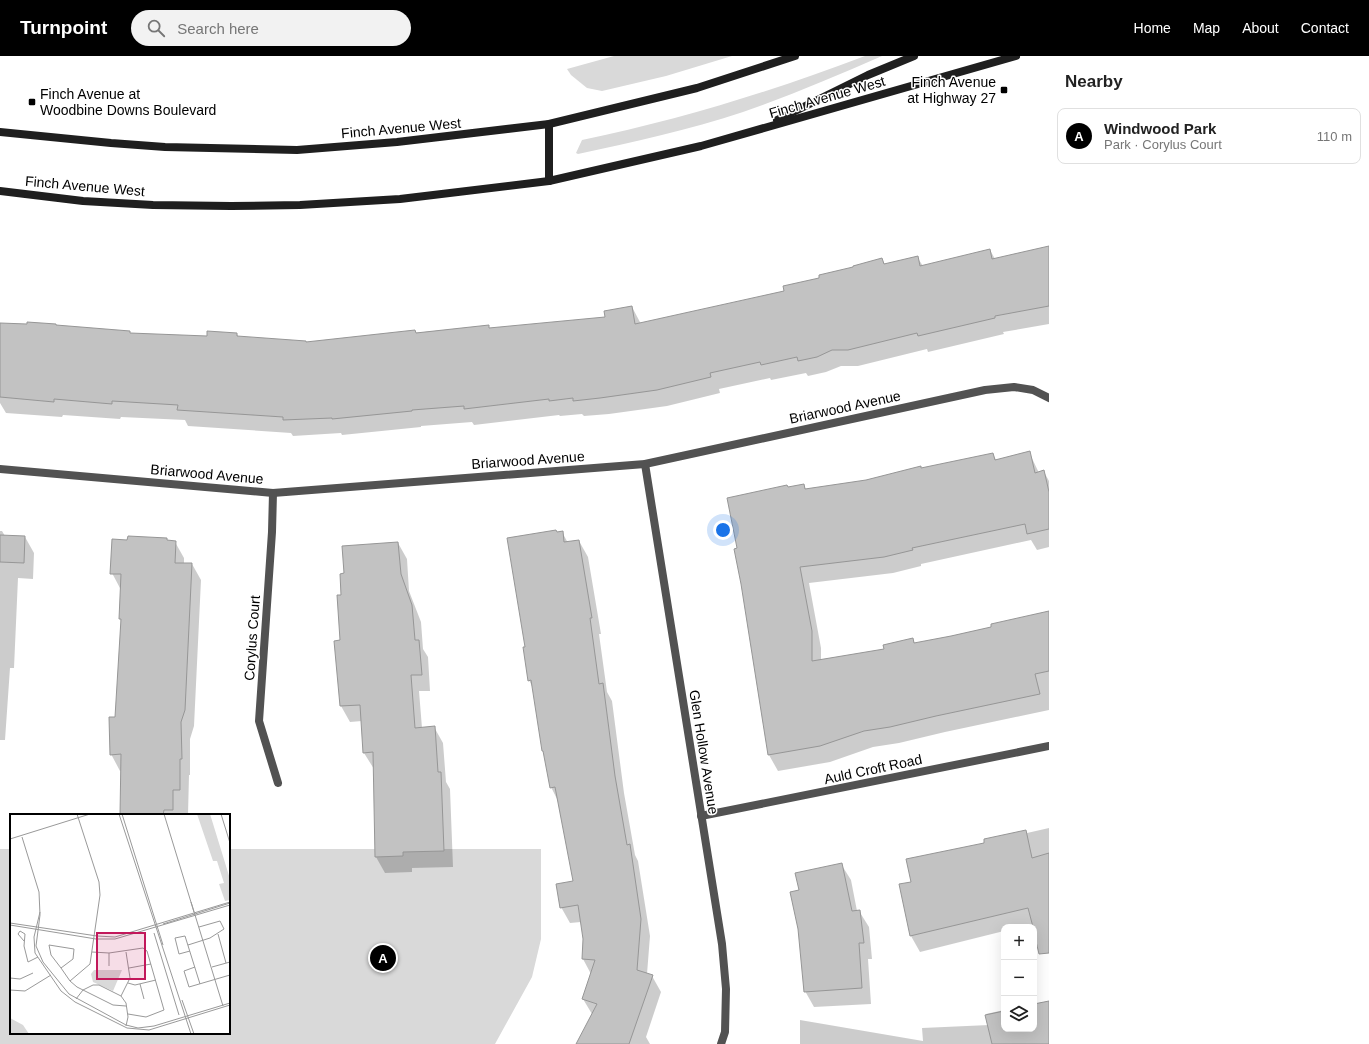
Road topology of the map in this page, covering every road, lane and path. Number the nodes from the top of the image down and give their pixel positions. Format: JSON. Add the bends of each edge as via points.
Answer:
{"nodes":[{"id":1,"x":795,"y":56,"type":"edge"},
{"id":2,"x":914,"y":56,"type":"edge"},
{"id":3,"x":1016,"y":56,"type":"edge"},
{"id":4,"x":548,"y":124,"type":"junction"},
{"id":5,"x":760,"y":129,"type":"junction"},
{"id":6,"x":0,"y":132,"type":"edge"},
{"id":7,"x":549,"y":181,"type":"junction"},
{"id":8,"x":0,"y":191,"type":"edge"},
{"id":9,"x":1049,"y":398,"type":"edge"},
{"id":10,"x":645,"y":464,"type":"junction"},
{"id":11,"x":0,"y":469,"type":"edge"},
{"id":12,"x":273,"y":493,"type":"junction"},
{"id":13,"x":1049,"y":746,"type":"edge"},
{"id":14,"x":278,"y":783,"type":"dead end"},
{"id":15,"x":701,"y":816,"type":"junction"},
{"id":16,"x":721,"y":1044,"type":"edge"}],
"edges":[{"from":1,"to":4,"type":"main road","name":"Finch Avenue West","via":[[698,88]]},
{"from":2,"to":5,"type":"main road","name":"Finch Avenue West","via":[[868,75]]},
{"from":3,"to":5,"type":"main road","name":"Finch Avenue West"},
{"from":4,"to":6,"type":"main road","name":"Finch Avenue West","via":[[397,142],[298,150],[165,147]]},
{"from":4,"to":7,"type":"main road"},
{"from":5,"to":7,"type":"main road","name":"Finch Avenue West","via":[[701,146]]},
{"from":7,"to":8,"type":"main road","name":"Finch Avenue West","via":[[400,199],[300,205],[154,205]]},
{"from":9,"to":10,"type":"street","name":"Briarwood Avenue","via":[[1033,390],[1014,387],[985,390]]},
{"from":10,"to":12,"type":"street","name":"Briarwood Avenue"},
{"from":10,"to":15,"type":"street","name":"Glen Hollow Avenue"},
{"from":11,"to":12,"type":"street","name":"Briarwood Avenue"},
{"from":12,"to":14,"type":"street","name":"Corylus Court","via":[[259,721]]},
{"from":13,"to":15,"type":"street","name":"Auld Croft Road"},
{"from":15,"to":16,"type":"street","name":"Glen Hollow Avenue","via":[[722,944],[726,989],[725,1032]]}]}
